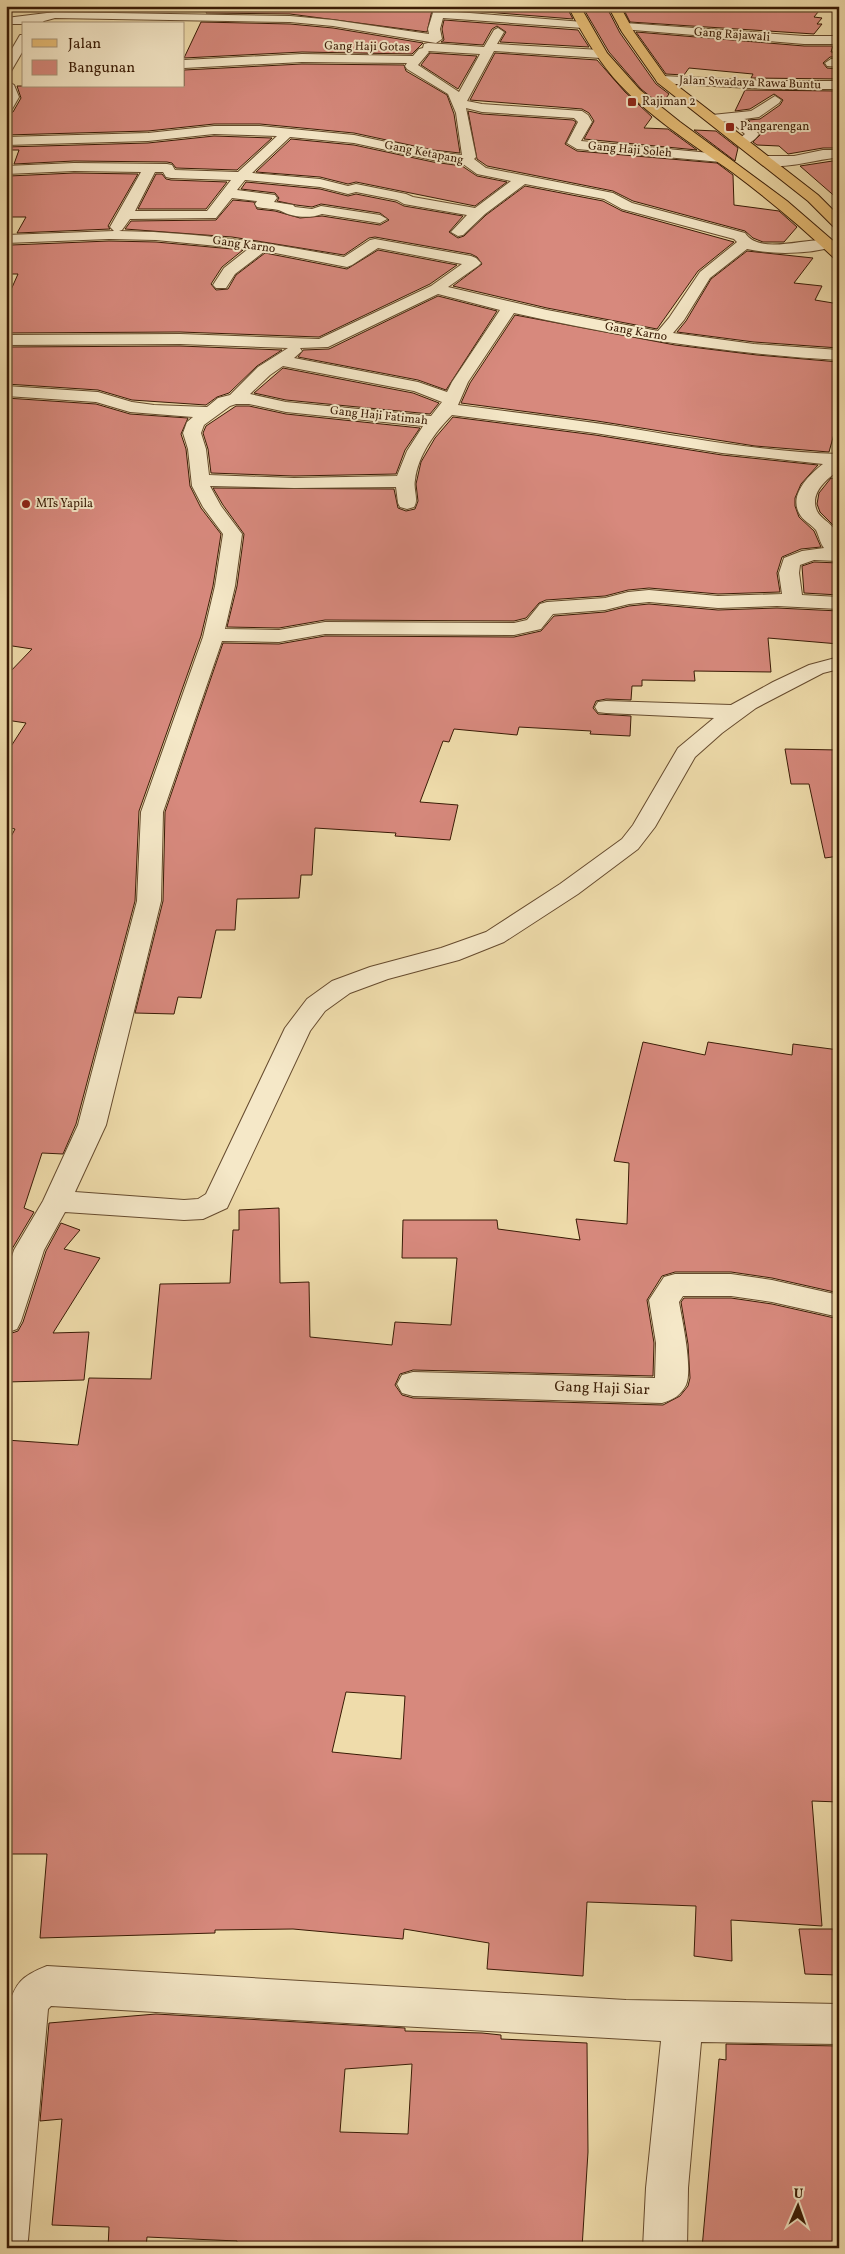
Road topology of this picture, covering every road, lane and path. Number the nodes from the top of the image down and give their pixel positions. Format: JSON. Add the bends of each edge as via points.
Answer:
{"nodes":[{"id":1,"x":69,"y":6,"type":"edge"},
{"id":2,"x":250,"y":6,"type":"edge"},
{"id":3,"x":574,"y":6,"type":"edge"},
{"id":4,"x":614,"y":6,"type":"edge"},
{"id":5,"x":440,"y":10,"type":"edge"},
{"id":6,"x":55,"y":15,"type":"junction"},
{"id":7,"x":218,"y":17,"type":"junction"},
{"id":8,"x":243,"y":17,"type":"junction"},
{"id":9,"x":505,"y":19,"type":"junction"},
{"id":10,"x":103,"y":20,"type":"edge"},
{"id":11,"x":303,"y":20,"type":"junction"},
{"id":12,"x":6,"y":21,"type":"edge"},
{"id":13,"x":37,"y":21,"type":"edge"},
{"id":14,"x":583,"y":25,"type":"junction"},
{"id":15,"x":625,"y":27,"type":"junction"},
{"id":16,"x":815,"y":29,"type":"dead end"},
{"id":17,"x":839,"y":29,"type":"edge"},
{"id":18,"x":215,"y":31,"type":"dead end"},
{"id":19,"x":296,"y":33,"type":"dead end"},
{"id":20,"x":839,"y":40,"type":"edge"},
{"id":21,"x":22,"y":41,"type":"edge"},
{"id":22,"x":430,"y":44,"type":"junction"},
{"id":23,"x":319,"y":46,"type":"dead end"},
{"id":24,"x":489,"y":49,"type":"junction"},
{"id":25,"x":601,"y":54,"type":"junction"},
{"id":26,"x":416,"y":60,"type":"junction"},
{"id":27,"x":185,"y":64,"type":"edge"},
{"id":28,"x":6,"y":69,"type":"edge"},
{"id":29,"x":22,"y":69,"type":"dead end"},
{"id":30,"x":662,"y":80,"type":"junction"},
{"id":31,"x":6,"y":84,"type":"edge"},
{"id":32,"x":839,"y":86,"type":"edge"},
{"id":33,"x":775,"y":100,"type":"dead end"},
{"id":34,"x":459,"y":103,"type":"junction"},
{"id":35,"x":6,"y":108,"type":"edge"},
{"id":36,"x":734,"y":117,"type":"junction"},
{"id":37,"x":712,"y":119,"type":"junction"},
{"id":38,"x":288,"y":132,"type":"junction"},
{"id":39,"x":6,"y":141,"type":"edge"},
{"id":40,"x":742,"y":142,"type":"junction"},
{"id":41,"x":839,"y":154,"type":"edge"},
{"id":42,"x":721,"y":158,"type":"junction"},
{"id":43,"x":467,"y":160,"type":"junction"},
{"id":44,"x":766,"y":160,"type":"junction"},
{"id":45,"x":150,"y":168,"type":"junction"},
{"id":46,"x":6,"y":170,"type":"edge"},
{"id":47,"x":241,"y":176,"type":"junction"},
{"id":48,"x":524,"y":178,"type":"junction"},
{"id":49,"x":225,"y":193,"type":"junction"},
{"id":50,"x":478,"y":213,"type":"junction"},
{"id":51,"x":126,"y":215,"type":"junction"},
{"id":52,"x":380,"y":219,"type":"dead end"},
{"id":53,"x":839,"y":224,"type":"edge"},
{"id":54,"x":458,"y":232,"type":"dead end"},
{"id":55,"x":110,"y":235,"type":"junction"},
{"id":56,"x":6,"y":239,"type":"edge"},
{"id":57,"x":745,"y":243,"type":"junction"},
{"id":58,"x":828,"y":244,"type":"junction"},
{"id":59,"x":262,"y":246,"type":"junction"},
{"id":60,"x":839,"y":255,"type":"edge"},
{"id":61,"x":221,"y":285,"type":"dead end"},
{"id":62,"x":436,"y":289,"type":"junction"},
{"id":63,"x":509,"y":308,"type":"junction"},
{"id":64,"x":661,"y":337,"type":"junction"},
{"id":65,"x":6,"y":340,"type":"edge"},
{"id":66,"x":302,"y":345,"type":"junction"},
{"id":67,"x":839,"y":355,"type":"edge"},
{"id":68,"x":279,"y":360,"type":"junction"},
{"id":69,"x":6,"y":391,"type":"edge"},
{"id":70,"x":236,"y":399,"type":"junction"},
{"id":71,"x":450,"y":404,"type":"junction"},
{"id":72,"x":211,"y":412,"type":"junction"},
{"id":73,"x":435,"y":422,"type":"junction"},
{"id":74,"x":839,"y":460,"type":"edge"},
{"id":75,"x":200,"y":480,"type":"junction"},
{"id":76,"x":405,"y":482,"type":"junction"},
{"id":77,"x":407,"y":503,"type":"dead end"},
{"id":78,"x":839,"y":554,"type":"edge"},
{"id":79,"x":793,"y":600,"type":"junction"},
{"id":80,"x":839,"y":604,"type":"edge"},
{"id":81,"x":213,"y":635,"type":"junction"},
{"id":82,"x":839,"y":663,"type":"edge"},
{"id":83,"x":606,"y":707,"type":"dead end"},
{"id":84,"x":736,"y":712,"type":"junction"},
{"id":85,"x":57,"y":1201,"type":"junction"},
{"id":86,"x":18,"y":1250,"type":"edge"},
{"id":87,"x":839,"y":1306,"type":"edge"},
{"id":88,"x":6,"y":1321,"type":"edge"},
{"id":89,"x":413,"y":1384,"type":"dead end"},
{"id":90,"x":683,"y":2021,"type":"junction"},
{"id":91,"x":839,"y":2024,"type":"edge"},
{"id":92,"x":6,"y":2240,"type":"edge"},
{"id":93,"x":664,"y":2248,"type":"edge"}],
"edges":[{"from":1,"to":6,"type":"street"},
{"from":2,"to":8,"type":"street"},
{"from":3,"to":14,"type":"main road"},
{"from":4,"to":15,"type":"main road"},
{"from":5,"to":9,"type":"street"},
{"from":5,"to":22,"type":"street"},
{"from":6,"to":10,"type":"street"},
{"from":6,"to":13,"type":"street"},
{"from":7,"to":8,"type":"street"},
{"from":7,"to":10,"type":"street"},
{"from":7,"to":18,"type":"street"},
{"from":8,"to":11,"type":"street"},
{"from":9,"to":14,"type":"street"},
{"from":9,"to":24,"type":"street"},
{"from":11,"to":19,"type":"street"},
{"from":11,"to":22,"type":"street"},
{"from":12,"to":13,"type":"street"},
{"from":14,"to":25,"type":"main road"},
{"from":15,"to":20,"type":"street","name":"Gang Rajawali"},
{"from":15,"to":30,"type":"main road"},
{"from":16,"to":17,"type":"street"},
{"from":21,"to":28,"type":"street"},
{"from":22,"to":23,"type":"street","name":"Gang Haji Gotas"},
{"from":22,"to":24,"type":"street"},
{"from":22,"to":26,"type":"street"},
{"from":24,"to":25,"type":"street"},
{"from":24,"to":34,"type":"street"},
{"from":25,"to":42,"type":"main road","via":[[631,90]]},
{"from":26,"to":27,"type":"street","via":[[294,58]]},
{"from":26,"to":34,"type":"street","via":[[411,66],[453,92]]},
{"from":28,"to":29,"type":"street"},
{"from":30,"to":32,"type":"street","name":"Jalan Swadaya Rawa Buntu"},
{"from":30,"to":37,"type":"main road"},
{"from":31,"to":35,"type":"street","via":[[13,97]]},
{"from":33,"to":36,"type":"street","via":[[754,114]]},
{"from":34,"to":42,"type":"street","name":"Gang Haji Soleh","via":[[482,108],[577,114],[585,122],[575,140],[577,145]]},
{"from":34,"to":43,"type":"street"},
{"from":36,"to":37,"type":"street"},
{"from":36,"to":40,"type":"street","via":[[752,134]]},
{"from":37,"to":40,"type":"main road"},
{"from":38,"to":39,"type":"street","name":"Gang Ketapang","via":[[242,129],[148,137]]},
{"from":38,"to":43,"type":"street","name":"Gang Ketapang","via":[[354,139]]},
{"from":38,"to":47,"type":"street"},
{"from":40,"to":44,"type":"main road"},
{"from":41,"to":44,"type":"street","via":[[818,153],[788,161]]},
{"from":42,"to":44,"type":"main road"},
{"from":42,"to":58,"type":"main road"},
{"from":43,"to":48,"type":"street","name":"Gang Ketapang","via":[[482,171]]},
{"from":44,"to":53,"type":"main road"},
{"from":45,"to":46,"type":"street"},
{"from":45,"to":47,"type":"street","via":[[168,168],[171,174]]},
{"from":45,"to":51,"type":"street"},
{"from":47,"to":49,"type":"street"},
{"from":47,"to":50,"type":"street","via":[[320,183],[348,190],[356,188]]},
{"from":48,"to":50,"type":"street"},
{"from":48,"to":57,"type":"street","name":"Gang Ketapang","via":[[608,196],[627,206],[740,236]]},
{"from":49,"to":51,"type":"street","via":[[208,216]]},
{"from":49,"to":52,"type":"street","via":[[270,198],[262,204],[288,208],[288,211],[313,214],[321,210]]},
{"from":50,"to":54,"type":"street"},
{"from":51,"to":55,"type":"street"},
{"from":55,"to":56,"type":"street","name":"Gang Karno"},
{"from":55,"to":59,"type":"street","name":"Gang Karno"},
{"from":57,"to":58,"type":"street","name":"Gang Ketapang","via":[[795,248]]},
{"from":57,"to":64,"type":"street","via":[[706,275]]},
{"from":58,"to":60,"type":"main road"},
{"from":59,"to":61,"type":"street","via":[[229,271]]},
{"from":59,"to":62,"type":"street","name":"Gang Karno","via":[[347,262],[375,243],[447,255],[473,263]]},
{"from":62,"to":63,"type":"street","name":"Gang Karno"},
{"from":62,"to":66,"type":"street","via":[[332,341]]},
{"from":63,"to":64,"type":"street","name":"Gang Karno"},
{"from":63,"to":71,"type":"street","via":[[460,382]]},
{"from":64,"to":67,"type":"street","name":"Gang Karno","via":[[751,349]]},
{"from":65,"to":66,"type":"street","via":[[180,339]]},
{"from":66,"to":68,"type":"street"},
{"from":68,"to":70,"type":"street"},
{"from":68,"to":71,"type":"street","via":[[418,387]]},
{"from":69,"to":72,"type":"street","via":[[98,397],[130,407],[154,410]]},
{"from":70,"to":72,"type":"street","via":[[224,402]]},
{"from":70,"to":73,"type":"street","name":"Gang Haji Fatimah"},
{"from":71,"to":73,"type":"street","name":"Gang Haji Fatimah"},
{"from":71,"to":74,"type":"street","name":"Gang Haji Fatimah","via":[[722,448]]},
{"from":72,"to":75,"type":"street","via":[[196,422],[192,433]]},
{"from":73,"to":76,"type":"street","via":[[414,457]]},
{"from":74,"to":78,"type":"street","via":[[816,478],[808,492],[807,510],[825,529],[827,540]]},
{"from":75,"to":76,"type":"street"},
{"from":75,"to":81,"type":"street","via":[[212,506],[233,534]]},
{"from":76,"to":77,"type":"street"},
{"from":78,"to":79,"type":"street","via":[[811,555],[791,562],[789,574]]},
{"from":79,"to":80,"type":"street"},
{"from":79,"to":81,"type":"street","via":[[718,602],[649,596],[605,604],[547,608],[534,625],[514,629],[325,628],[279,636]]},
{"from":81,"to":85,"type":"street","via":[[152,812],[149,901],[92,1125]]},
{"from":82,"to":84,"type":"street","via":[[798,677]]},
{"from":83,"to":84,"type":"street"},
{"from":84,"to":85,"type":"street","via":[[686,752],[630,844],[569,889],[495,937],[341,987],[316,1006],[298,1028],[217,1201],[203,1209],[184,1210]]},
{"from":85,"to":86,"type":"street"},
{"from":86,"to":88,"type":"street"},
{"from":87,"to":89,"type":"street","name":"Gang Haji Siar","via":[[731,1285],[675,1285],[664,1300],[671,1343],[672,1382],[662,1391]]},
{"from":90,"to":91,"type":"street"},
{"from":90,"to":92,"type":"street","via":[[47,1986],[36,1990],[28,2009]]},
{"from":90,"to":93,"type":"street"}]}
